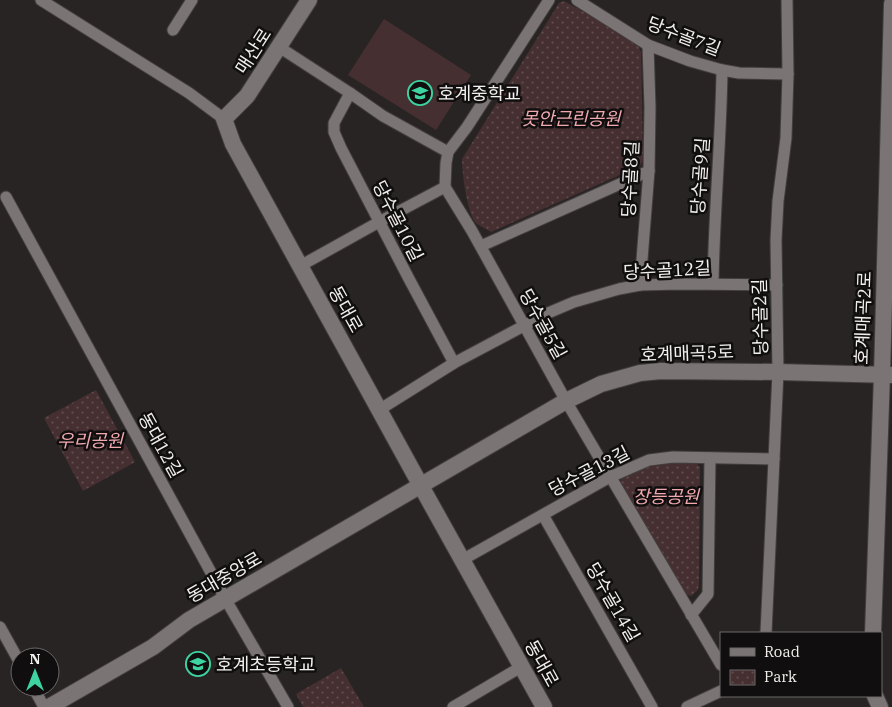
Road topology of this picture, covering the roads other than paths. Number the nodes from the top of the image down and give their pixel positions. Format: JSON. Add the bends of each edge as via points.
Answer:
{"nodes":[{"id":1,"x":41,"y":0,"type":"edge"},
{"id":2,"x":192,"y":0,"type":"edge"},
{"id":3,"x":309,"y":0,"type":"edge"},
{"id":4,"x":549,"y":0,"type":"edge"},
{"id":5,"x":577,"y":0,"type":"edge"},
{"id":6,"x":787,"y":0,"type":"edge"},
{"id":7,"x":892,"y":4,"type":"edge"},
{"id":8,"x":173,"y":30,"type":"dead end"},
{"id":9,"x":648,"y":45,"type":"junction"},
{"id":10,"x":279,"y":48,"type":"junction"},
{"id":11,"x":722,"y":70,"type":"junction"},
{"id":12,"x":788,"y":74,"type":"junction"},
{"id":13,"x":350,"y":93,"type":"junction"},
{"id":14,"x":224,"y":119,"type":"junction"},
{"id":15,"x":448,"y":152,"type":"junction"},
{"id":16,"x":649,"y":171,"type":"junction"},
{"id":17,"x":446,"y":187,"type":"junction"},
{"id":18,"x":6,"y":197,"type":"dead end"},
{"id":19,"x":379,"y":222,"type":"junction"},
{"id":20,"x":480,"y":246,"type":"junction"},
{"id":21,"x":300,"y":266,"type":"junction"},
{"id":22,"x":713,"y":284,"type":"junction"},
{"id":23,"x":640,"y":285,"type":"junction"},
{"id":24,"x":777,"y":285,"type":"junction"},
{"id":25,"x":524,"y":326,"type":"junction"},
{"id":26,"x":454,"y":363,"type":"junction"},
{"id":27,"x":778,"y":372,"type":"junction"},
{"id":28,"x":887,"y":375,"type":"edge"},
{"id":29,"x":566,"y":402,"type":"junction"},
{"id":30,"x":379,"y":410,"type":"junction"},
{"id":31,"x":710,"y":458,"type":"junction"},
{"id":32,"x":774,"y":459,"type":"junction"},
{"id":33,"x":610,"y":477,"type":"junction"},
{"id":34,"x":421,"y":486,"type":"junction"},
{"id":35,"x":543,"y":515,"type":"junction"},
{"id":36,"x":462,"y":560,"type":"junction"},
{"id":37,"x":226,"y":600,"type":"junction"},
{"id":38,"x":691,"y":615,"type":"junction"},
{"id":39,"x":0,"y":627,"type":"edge"},
{"id":40,"x":766,"y":632,"type":"edge"},
{"id":41,"x":873,"y":632,"type":"edge"},
{"id":42,"x":11,"y":647,"type":"edge"},
{"id":43,"x":720,"y":663,"type":"edge"},
{"id":44,"x":521,"y":667,"type":"junction"},
{"id":45,"x":720,"y":691,"type":"edge"},
{"id":46,"x":49,"y":707,"type":"edge"},
{"id":47,"x":288,"y":707,"type":"edge"},
{"id":48,"x":453,"y":707,"type":"edge"},
{"id":49,"x":544,"y":707,"type":"edge"},
{"id":50,"x":652,"y":707,"type":"edge"},
{"id":51,"x":687,"y":707,"type":"edge"}],
"edges":[{"from":1,"to":14,"type":"street","via":[[189,93]]},
{"from":2,"to":8,"type":"street"},
{"from":3,"to":10,"type":"street","name":"매산로"},
{"from":4,"to":15,"type":"street"},
{"from":5,"to":9,"type":"street","name":"당수골7길"},
{"from":6,"to":12,"type":"street","name":"당수골2길"},
{"from":7,"to":28,"type":"street","name":"호계매곡2로"},
{"from":9,"to":11,"type":"street","name":"당수골7길"},
{"from":9,"to":16,"type":"street","name":"당수골8길"},
{"from":10,"to":13,"type":"street"},
{"from":10,"to":14,"type":"street","name":"매산로","via":[[247,96]]},
{"from":11,"to":12,"type":"street","name":"당수골7길"},
{"from":11,"to":22,"type":"street","name":"당수골9길"},
{"from":12,"to":24,"type":"street","name":"당수골2길","via":[[786,138],[776,240]]},
{"from":13,"to":15,"type":"street","via":[[383,116]]},
{"from":13,"to":19,"type":"street","name":"당수골10길","via":[[334,123],[334,132]]},
{"from":14,"to":21,"type":"street","name":"동대로","via":[[233,144]]},
{"from":15,"to":17,"type":"street","name":"당수골5길"},
{"from":16,"to":20,"type":"street"},
{"from":16,"to":23,"type":"street","name":"당수골8길"},
{"from":17,"to":19,"type":"street"},
{"from":17,"to":20,"type":"street","name":"당수골5길"},
{"from":18,"to":37,"type":"street","name":"동대12길"},
{"from":19,"to":21,"type":"street"},
{"from":19,"to":26,"type":"street","name":"당수골10길"},
{"from":20,"to":25,"type":"street","name":"당수골5길"},
{"from":21,"to":30,"type":"street","name":"동대로"},
{"from":22,"to":23,"type":"street","name":"당수골12길"},
{"from":22,"to":24,"type":"street","name":"당수골12길"},
{"from":23,"to":25,"type":"street","name":"당수골12길","via":[[574,302]]},
{"from":24,"to":27,"type":"street","name":"당수골2길"},
{"from":25,"to":26,"type":"street","name":"당수골12길"},
{"from":25,"to":29,"type":"street","name":"당수골5길"},
{"from":26,"to":30,"type":"street","name":"당수골12길"},
{"from":27,"to":28,"type":"street","name":"호계매곡5로"},
{"from":27,"to":29,"type":"street","name":"호계매곡5로","via":[[640,373],[601,384]]},
{"from":27,"to":32,"type":"street","name":"당수골2길"},
{"from":28,"to":41,"type":"street","name":"호계매곡2로"},
{"from":29,"to":33,"type":"street","name":"당수골5길"},
{"from":29,"to":34,"type":"street","name":"호계매곡5로"},
{"from":30,"to":34,"type":"street","name":"동대로"},
{"from":31,"to":32,"type":"street","name":"당수골13길"},
{"from":31,"to":33,"type":"street","name":"당수골13길","via":[[649,460]]},
{"from":31,"to":38,"type":"street","via":[[708,594]]},
{"from":32,"to":40,"type":"street","name":"당수골2길"},
{"from":33,"to":35,"type":"street","name":"당수골13길"},
{"from":33,"to":38,"type":"street","name":"당수골5길"},
{"from":34,"to":36,"type":"street","name":"동대로"},
{"from":34,"to":37,"type":"street","name":"동대중앙로"},
{"from":35,"to":36,"type":"street","name":"당수골13길"},
{"from":35,"to":50,"type":"street","name":"당수골14길"},
{"from":36,"to":44,"type":"street","name":"동대로"},
{"from":37,"to":46,"type":"street","name":"동대중앙로"},
{"from":37,"to":47,"type":"street","name":"동대12길"},
{"from":38,"to":43,"type":"street","name":"당수골5길"},
{"from":39,"to":42,"type":"street"},
{"from":44,"to":48,"type":"street"},
{"from":44,"to":49,"type":"street","name":"동대로"},
{"from":45,"to":51,"type":"street"}]}
